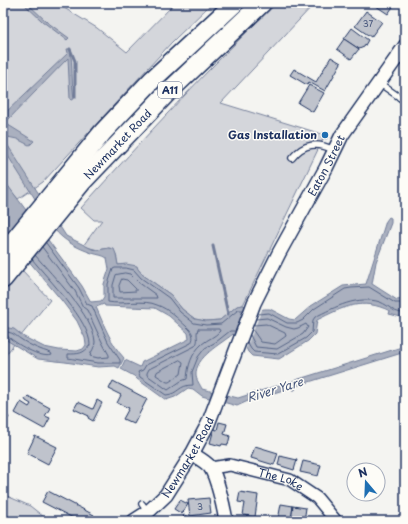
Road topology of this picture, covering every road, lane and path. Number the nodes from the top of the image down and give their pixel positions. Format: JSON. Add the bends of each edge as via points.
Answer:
{"nodes":[{"id":1,"x":235,"y":3,"type":"edge"},
{"id":2,"x":262,"y":3,"type":"edge"},
{"id":3,"x":405,"y":46,"type":"edge"},
{"id":4,"x":379,"y":83,"type":"junction"},
{"id":5,"x":405,"y":92,"type":"edge"},
{"id":6,"x":402,"y":100,"type":"edge"},
{"id":7,"x":334,"y":150,"type":"junction"},
{"id":8,"x":292,"y":158,"type":"dead end"},
{"id":9,"x":76,"y":177,"type":"junction"},
{"id":10,"x":3,"y":254,"type":"edge"},
{"id":11,"x":3,"y":279,"type":"edge"},
{"id":12,"x":259,"y":292,"type":"joint"},
{"id":13,"x":192,"y":454,"type":"junction"},
{"id":14,"x":211,"y":468,"type":"junction"},
{"id":15,"x":134,"y":521,"type":"edge"},
{"id":16,"x":226,"y":521,"type":"edge"},
{"id":17,"x":336,"y":521,"type":"edge"}],
"edges":[{"from":1,"to":9,"type":"highway","name":"Newmarket Road","number":"A11","via":[[153,79],[103,132]]},
{"from":2,"to":9,"type":"highway","name":"Newmarket Road","number":"A11"},
{"from":3,"to":4,"type":"street","name":"Eaton Street"},
{"from":4,"to":6,"type":"lane"},
{"from":4,"to":7,"type":"street","name":"Eaton Street"},
{"from":5,"to":6,"type":"lane"},
{"from":7,"to":8,"type":"lane","via":[[326,146],[305,146]]},
{"from":7,"to":12,"type":"street","name":"Eaton Street"},
{"from":9,"to":10,"type":"highway","name":"Newmarket Road","number":"A11"},
{"from":9,"to":11,"type":"highway","name":"Newmarket Road","number":"A11"},
{"from":12,"to":13,"type":"street","name":"Newmarket Road","via":[[209,420]]},
{"from":13,"to":14,"type":"street"},
{"from":13,"to":15,"type":"street","name":"Newmarket Road","via":[[166,495],[145,508]]},
{"from":14,"to":16,"type":"street"},
{"from":14,"to":17,"type":"street","name":"The Loke","via":[[230,465],[290,480],[317,498]]}]}
